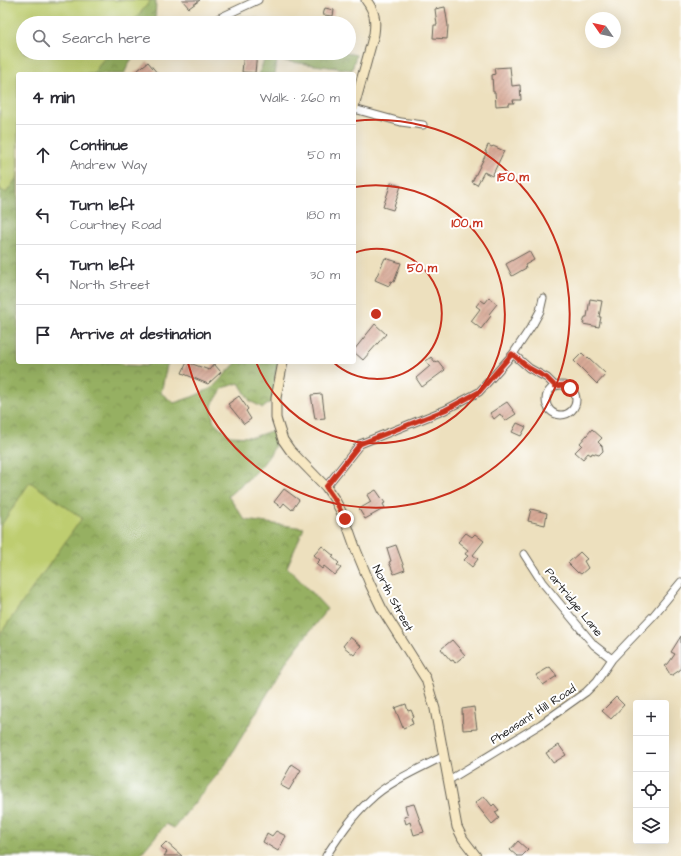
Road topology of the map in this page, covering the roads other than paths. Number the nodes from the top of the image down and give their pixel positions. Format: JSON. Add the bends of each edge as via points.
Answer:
{"nodes":[{"id":1,"x":258,"y":0,"type":"edge"},
{"id":2,"x":366,"y":0,"type":"edge"},
{"id":3,"x":226,"y":16,"type":"edge"},
{"id":4,"x":356,"y":101,"type":"edge"},
{"id":5,"x":356,"y":109,"type":"edge"},
{"id":6,"x":423,"y":125,"type":"dead end"},
{"id":7,"x":543,"y":298,"type":"dead end"},
{"id":8,"x":512,"y":354,"type":"junction"},
{"id":9,"x":283,"y":364,"type":"edge"},
{"id":10,"x":555,"y":386,"type":"junction"},
{"id":11,"x":326,"y":487,"type":"junction"},
{"id":12,"x":524,"y":554,"type":"dead end"},
{"id":13,"x":681,"y":582,"type":"edge"},
{"id":14,"x":612,"y":659,"type":"junction"},
{"id":15,"x":444,"y":756,"type":"junction"},
{"id":16,"x":449,"y":780,"type":"junction"},
{"id":17,"x":326,"y":856,"type":"edge"},
{"id":18,"x":476,"y":856,"type":"edge"}],
"edges":[{"from":1,"to":3,"type":"street"},
{"from":2,"to":4,"type":"street","via":[[374,12],[376,22]]},
{"from":5,"to":6,"type":"street","via":[[401,122]]},
{"from":7,"to":8,"type":"street","via":[[537,318]]},
{"from":8,"to":10,"type":"street"},
{"from":8,"to":11,"type":"street","via":[[479,392],[445,410],[360,444]]},
{"from":9,"to":11,"type":"street","name":"North Street","via":[[276,398],[276,418],[283,440]]},
{"from":10,"to":10,"type":"street","via":[[565,385],[574,391],[574,406],[567,414],[553,413],[547,406],[548,392]]},
{"from":11,"to":15,"type":"street","name":"North Street","via":[[345,519],[379,602],[426,679]]},
{"from":12,"to":14,"type":"street","name":"Partridge Lane","via":[[545,585],[594,645]]},
{"from":13,"to":14,"type":"street","name":"Pheasant Hill Road"},
{"from":14,"to":16,"type":"street","name":"Pheasant Hill Road","via":[[597,681],[572,703]]},
{"from":15,"to":16,"type":"street","name":"North Street"},
{"from":15,"to":17,"type":"street","via":[[370,799]]},
{"from":16,"to":18,"type":"street","name":"North Street","via":[[457,827]]}]}
